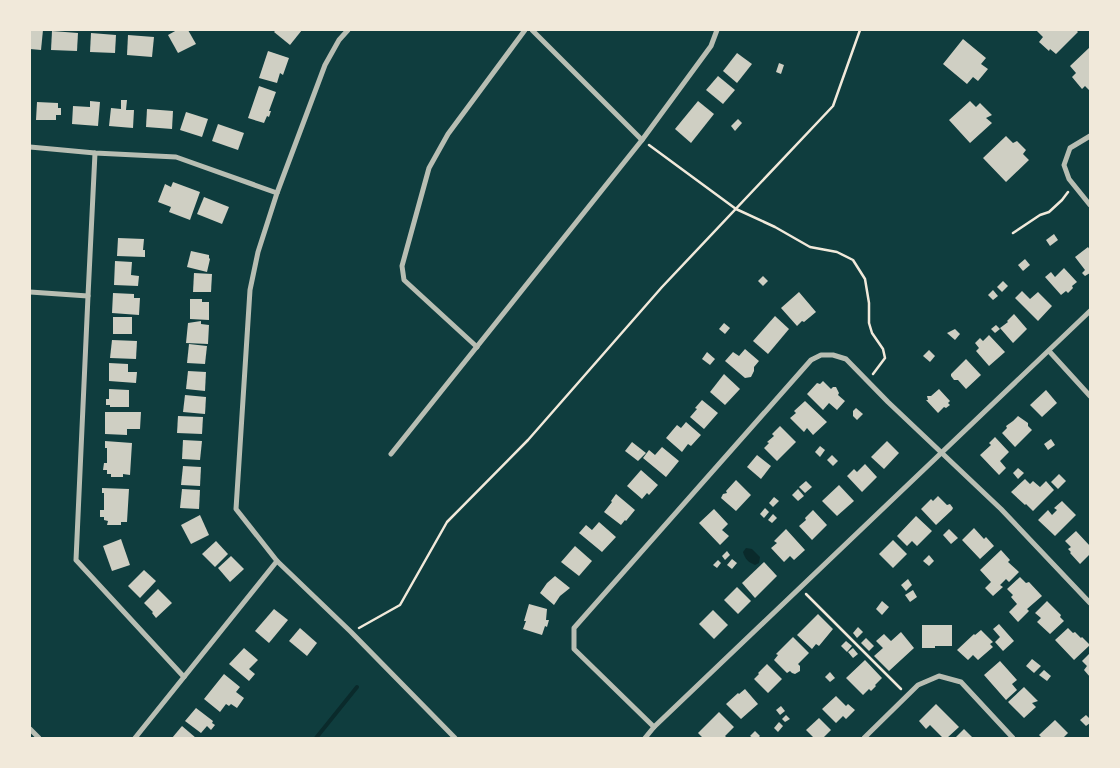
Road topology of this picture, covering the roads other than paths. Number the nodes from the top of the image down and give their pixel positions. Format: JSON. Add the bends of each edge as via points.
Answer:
{"nodes":[{"id":1,"x":348,"y":30,"type":"edge"},
{"id":2,"x":525,"y":30,"type":"edge"},
{"id":3,"x":532,"y":30,"type":"edge"},
{"id":4,"x":717,"y":30,"type":"edge"},
{"id":5,"x":1090,"y":136,"type":"edge"},
{"id":6,"x":642,"y":140,"type":"junction"},
{"id":7,"x":30,"y":147,"type":"edge"},
{"id":8,"x":95,"y":153,"type":"junction"},
{"id":9,"x":277,"y":193,"type":"junction"},
{"id":10,"x":1090,"y":205,"type":"edge"},
{"id":11,"x":30,"y":292,"type":"edge"},
{"id":12,"x":88,"y":296,"type":"junction"},
{"id":13,"x":1090,"y":311,"type":"edge"},
{"id":14,"x":477,"y":347,"type":"junction"},
{"id":15,"x":1049,"y":351,"type":"junction"},
{"id":16,"x":1090,"y":396,"type":"edge"},
{"id":17,"x":941,"y":453,"type":"junction"},
{"id":18,"x":391,"y":454,"type":"dead end"},
{"id":19,"x":277,"y":560,"type":"junction"},
{"id":20,"x":1090,"y":603,"type":"edge"},
{"id":21,"x":184,"y":678,"type":"junction"},
{"id":22,"x":654,"y":727,"type":"junction"},
{"id":23,"x":30,"y":729,"type":"edge"},
{"id":24,"x":38,"y":738,"type":"edge"},
{"id":25,"x":135,"y":738,"type":"edge"},
{"id":26,"x":454,"y":738,"type":"edge"},
{"id":27,"x":644,"y":738,"type":"edge"},
{"id":28,"x":864,"y":738,"type":"edge"},
{"id":29,"x":1013,"y":738,"type":"edge"}],
"edges":[{"from":1,"to":9,"type":"street","via":[[325,65]]},
{"from":2,"to":14,"type":"street","via":[[448,134],[429,168],[402,266],[404,280]]},
{"from":3,"to":6,"type":"street"},
{"from":4,"to":6,"type":"street","via":[[711,46]]},
{"from":5,"to":10,"type":"street","via":[[1070,148],[1064,165],[1069,179]]},
{"from":6,"to":14,"type":"street"},
{"from":7,"to":8,"type":"street"},
{"from":8,"to":9,"type":"street","via":[[176,157]]},
{"from":8,"to":12,"type":"street"},
{"from":9,"to":19,"type":"street","via":[[250,290],[236,509]]},
{"from":11,"to":12,"type":"street"},
{"from":12,"to":21,"type":"street","via":[[76,560]]},
{"from":13,"to":15,"type":"street"},
{"from":14,"to":18,"type":"street"},
{"from":15,"to":16,"type":"street"},
{"from":15,"to":17,"type":"street"},
{"from":17,"to":20,"type":"street"},
{"from":17,"to":22,"type":"street"},
{"from":17,"to":22,"type":"street","via":[[846,359],[821,355],[811,360],[574,628],[574,649]]},
{"from":19,"to":21,"type":"street"},
{"from":19,"to":26,"type":"street"},
{"from":21,"to":25,"type":"street"},
{"from":22,"to":27,"type":"street"},
{"from":23,"to":24,"type":"street"},
{"from":28,"to":29,"type":"street","via":[[918,685],[939,676],[961,682]]}]}
